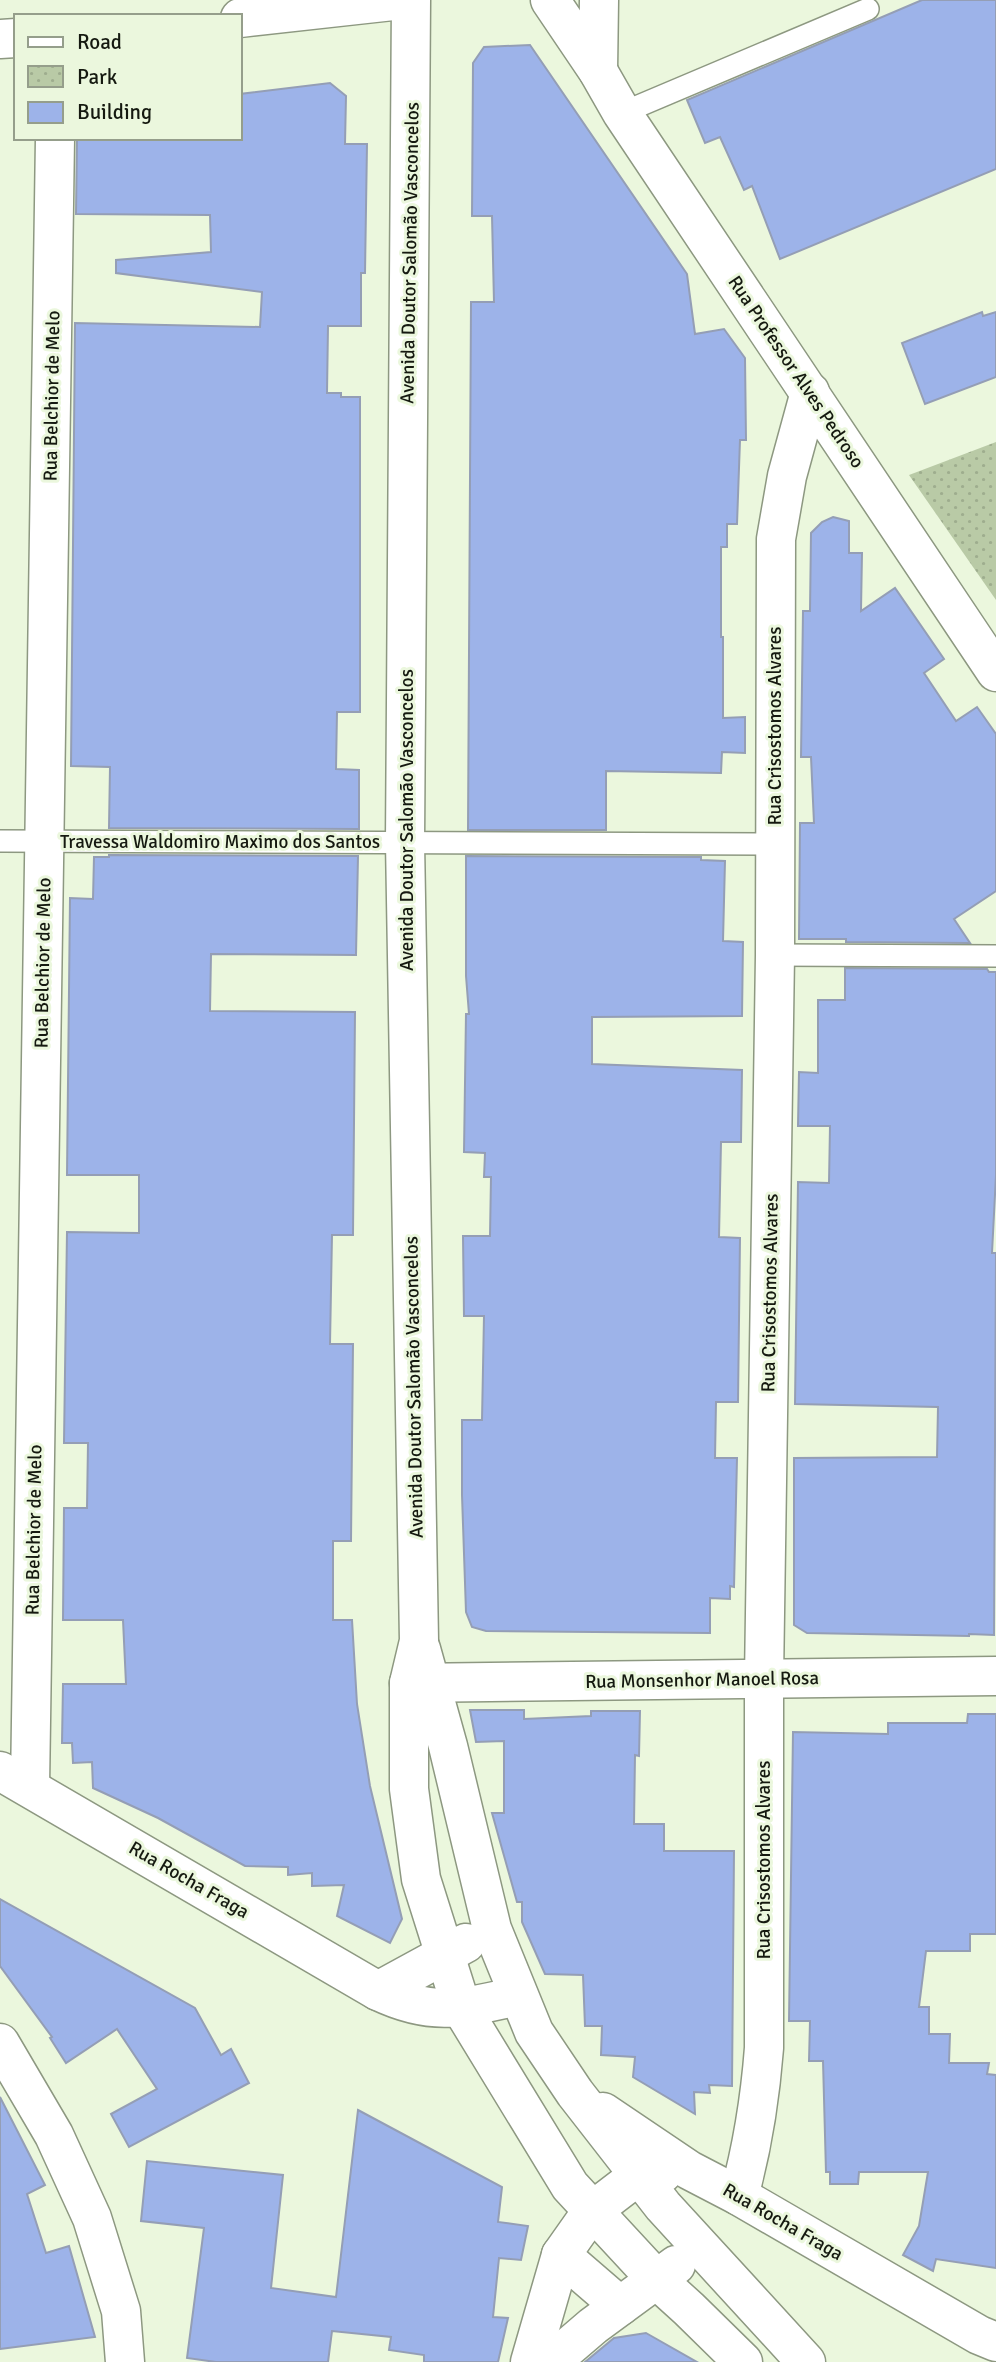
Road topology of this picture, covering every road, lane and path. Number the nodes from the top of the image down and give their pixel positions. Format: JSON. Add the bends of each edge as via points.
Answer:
{"nodes":[{"id":1,"x":402,"y":0,"type":"edge"},
{"id":2,"x":411,"y":0,"type":"edge"},
{"id":3,"x":550,"y":0,"type":"edge"},
{"id":4,"x":599,"y":0,"type":"edge"},
{"id":5,"x":868,"y":9,"type":"dead end"},
{"id":6,"x":242,"y":18,"type":"edge"},
{"id":7,"x":598,"y":71,"type":"junction"},
{"id":8,"x":622,"y":113,"type":"junction"},
{"id":9,"x":55,"y":140,"type":"edge"},
{"id":10,"x":810,"y":392,"type":"junction"},
{"id":11,"x":996,"y":672,"type":"edge"},
{"id":12,"x":0,"y":841,"type":"edge"},
{"id":13,"x":45,"y":842,"type":"junction"},
{"id":14,"x":405,"y":842,"type":"junction"},
{"id":15,"x":775,"y":844,"type":"junction"},
{"id":16,"x":775,"y":955,"type":"junction"},
{"id":17,"x":996,"y":956,"type":"edge"},
{"id":18,"x":996,"y":1676,"type":"edge"},
{"id":19,"x":764,"y":1679,"type":"junction"},
{"id":20,"x":420,"y":1683,"type":"junction"},
{"id":21,"x":15,"y":1779,"type":"edge"},
{"id":22,"x":492,"y":1929,"type":"junction"},
{"id":23,"x":443,"y":1955,"type":"junction"},
{"id":24,"x":379,"y":1991,"type":"junction"},
{"id":25,"x":519,"y":1996,"type":"junction"},
{"id":26,"x":462,"y":2009,"type":"junction"},
{"id":27,"x":0,"y":2043,"type":"edge"},
{"id":28,"x":575,"y":2093,"type":"junction"},
{"id":29,"x":689,"y":2170,"type":"junction"},
{"id":30,"x":639,"y":2175,"type":"junction"},
{"id":31,"x":739,"y":2196,"type":"junction"},
{"id":32,"x":592,"y":2211,"type":"junction"},
{"id":33,"x":701,"y":2247,"type":"junction"},
{"id":34,"x":561,"y":2255,"type":"junction"},
{"id":35,"x":657,"y":2280,"type":"junction"},
{"id":36,"x":620,"y":2306,"type":"junction"},
{"id":37,"x":996,"y":2342,"type":"edge"},
{"id":38,"x":125,"y":2362,"type":"edge"},
{"id":39,"x":530,"y":2362,"type":"edge"},
{"id":40,"x":551,"y":2362,"type":"edge"},
{"id":41,"x":743,"y":2362,"type":"edge"},
{"id":42,"x":806,"y":2362,"type":"edge"}],
"edges":[{"from":1,"to":6,"type":"street"},
{"from":2,"to":14,"type":"street","name":"Avenida Doutor Salomão Vasconcelos"},
{"from":3,"to":7,"type":"street","name":"Rua Professor Alves Pedroso"},
{"from":4,"to":7,"type":"street"},
{"from":5,"to":8,"type":"lane"},
{"from":7,"to":8,"type":"street","name":"Rua Professor Alves Pedroso"},
{"from":8,"to":10,"type":"street","name":"Rua Professor Alves Pedroso"},
{"from":9,"to":13,"type":"street","name":"Rua Belchior de Melo"},
{"from":10,"to":11,"type":"street","name":"Rua Professor Alves Pedroso"},
{"from":10,"to":15,"type":"street","name":"Rua Crisostomos Alvares","via":[[776,539]]},
{"from":12,"to":13,"type":"lane","name":"Travessa Waldomiro Maximo dos Santos"},
{"from":13,"to":14,"type":"lane","name":"Travessa Waldomiro Maximo dos Santos"},
{"from":13,"to":21,"type":"street","name":"Rua Belchior de Melo"},
{"from":14,"to":15,"type":"lane","name":"Travessa Waldomiro Maximo dos Santos"},
{"from":14,"to":20,"type":"street","name":"Avenida Doutor Salomão Vasconcelos"},
{"from":15,"to":16,"type":"street","name":"Rua Crisostomos Alvares"},
{"from":16,"to":17,"type":"lane"},
{"from":16,"to":19,"type":"street","name":"Rua Crisostomos Alvares"},
{"from":18,"to":19,"type":"street","name":"Rua Monsenhor Manoel Rosa"},
{"from":19,"to":20,"type":"street","name":"Rua Monsenhor Manoel Rosa"},
{"from":19,"to":31,"type":"street","name":"Rua Crisostomos Alvares","via":[[764,2048],[760,2107]]},
{"from":20,"to":22,"type":"street","name":"Avenida Doutor Salomão Vasconcelos"},
{"from":20,"to":23,"type":"street","name":"Avenida Doutor Salomão Vasconcelos","via":[[409,1788],[421,1879]]},
{"from":21,"to":24,"type":"street","name":"Rua Rocha Fraga"},
{"from":22,"to":23,"type":"street"},
{"from":22,"to":25,"type":"street","name":"Avenida Doutor Salomão Vasconcelos"},
{"from":23,"to":24,"type":"street"},
{"from":23,"to":26,"type":"street","name":"Avenida Doutor Salomão Vasconcelos"},
{"from":24,"to":26,"type":"street","name":"Rua Rocha Fraga","via":[[402,2002]]},
{"from":25,"to":26,"type":"street","name":"Rua Rocha Fraga"},
{"from":25,"to":28,"type":"street","name":"Avenida Doutor Salomão Vasconcelos","via":[[534,2032]]},
{"from":26,"to":32,"type":"street","name":"Avenida Doutor Salomão Vasconcelos","via":[[570,2186]]},
{"from":27,"to":38,"type":"street","via":[[54,2135],[92,2218],[121,2311]]},
{"from":28,"to":29,"type":"street","name":"Rua Rocha Fraga"},
{"from":28,"to":30,"type":"street","name":"Avenida Doutor Salomão Vasconcelos"},
{"from":29,"to":30,"type":"street"},
{"from":29,"to":31,"type":"street","name":"Rua Rocha Fraga"},
{"from":30,"to":32,"type":"street"},
{"from":30,"to":33,"type":"street","name":"Avenida Doutor Salomão Vasconcelos"},
{"from":31,"to":37,"type":"street","name":"Rua Rocha Fraga"},
{"from":32,"to":34,"type":"street"},
{"from":32,"to":35,"type":"street","name":"Avenida Doutor Salomão Vasconcelos"},
{"from":33,"to":35,"type":"street"},
{"from":33,"to":42,"type":"street","name":"Avenida Doutor Salomão Vasconcelos"},
{"from":34,"to":36,"type":"street"},
{"from":34,"to":39,"type":"street"},
{"from":35,"to":36,"type":"street"},
{"from":35,"to":41,"type":"street","name":"Avenida Doutor Salomão Vasconcelos"},
{"from":36,"to":40,"type":"street"}]}
